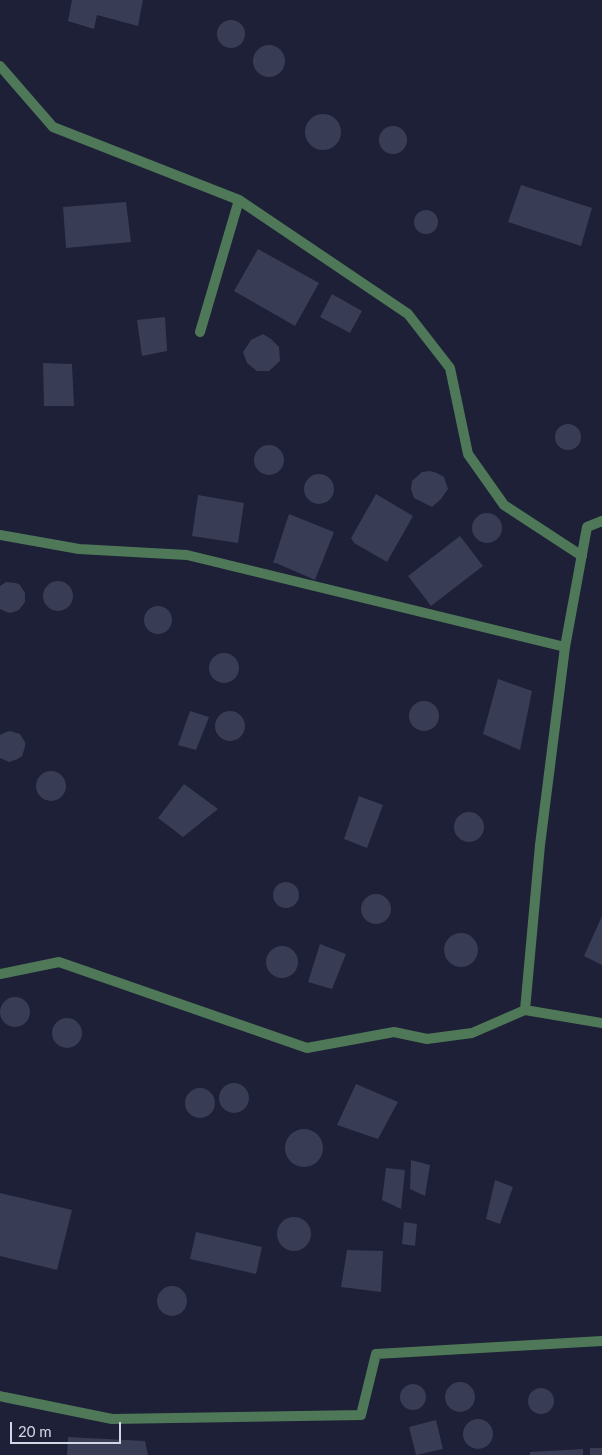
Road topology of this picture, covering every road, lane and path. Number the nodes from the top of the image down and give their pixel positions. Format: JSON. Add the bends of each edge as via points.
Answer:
{"nodes":[{"id":1,"x":0,"y":66,"type":"edge"},
{"id":2,"x":239,"y":200,"type":"junction"},
{"id":3,"x":200,"y":332,"type":"dead end"},
{"id":4,"x":602,"y":521,"type":"edge"},
{"id":5,"x":0,"y":535,"type":"edge"},
{"id":6,"x":582,"y":556,"type":"junction"},
{"id":7,"x":565,"y":647,"type":"junction"},
{"id":8,"x":0,"y":974,"type":"edge"},
{"id":9,"x":525,"y":1010,"type":"junction"},
{"id":10,"x":602,"y":1023,"type":"edge"},
{"id":11,"x":602,"y":1341,"type":"edge"},
{"id":12,"x":0,"y":1396,"type":"edge"}],
"edges":[{"from":1,"to":2,"type":"street","via":[[53,126]]},
{"from":2,"to":3,"type":"street"},
{"from":2,"to":6,"type":"street","via":[[408,314],[450,368],[468,454],[504,505]]},
{"from":4,"to":6,"type":"street","via":[[588,527]]},
{"from":5,"to":7,"type":"street","via":[[79,549],[187,555]]},
{"from":6,"to":7,"type":"street"},
{"from":7,"to":9,"type":"street","via":[[540,846]]},
{"from":8,"to":9,"type":"street","via":[[59,962],[307,1048],[394,1032],[427,1039],[472,1033]]},
{"from":9,"to":10,"type":"street"},
{"from":11,"to":12,"type":"street","via":[[376,1354],[361,1415],[112,1419]]}]}
